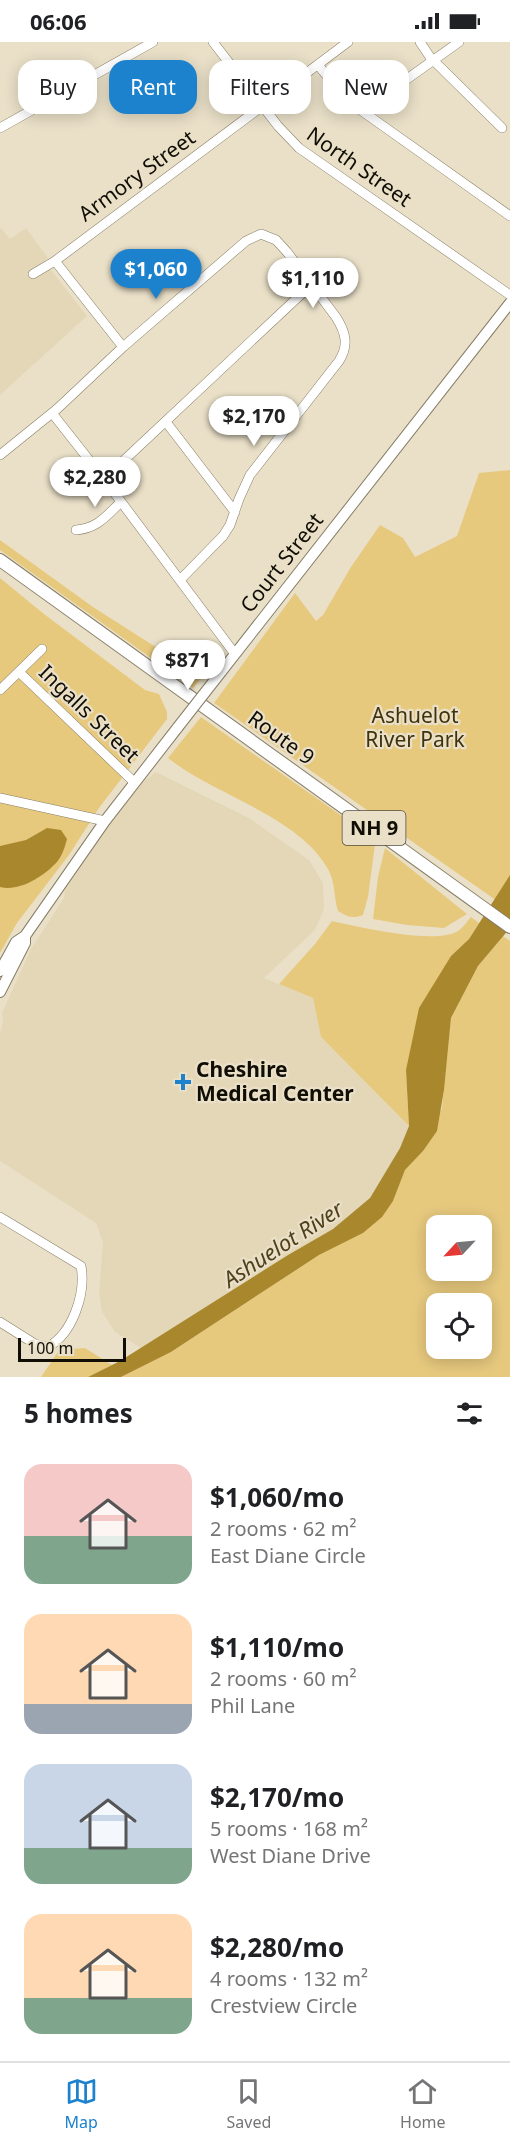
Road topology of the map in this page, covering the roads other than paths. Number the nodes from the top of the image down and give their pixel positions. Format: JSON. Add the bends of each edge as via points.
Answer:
{"nodes":[{"id":1,"x":153,"y":42,"type":"edge"},
{"id":2,"x":213,"y":42,"type":"edge"},
{"id":3,"x":348,"y":42,"type":"edge"},
{"id":4,"x":420,"y":42,"type":"edge"},
{"id":5,"x":459,"y":42,"type":"edge"},
{"id":6,"x":227,"y":60,"type":"edge"},
{"id":7,"x":434,"y":60,"type":"junction"},
{"id":8,"x":318,"y":65,"type":"junction"},
{"id":9,"x":311,"y":70,"type":"edge"},
{"id":10,"x":323,"y":71,"type":"edge"},
{"id":11,"x":409,"y":78,"type":"edge"},
{"id":12,"x":254,"y":114,"type":"edge"},
{"id":13,"x":269,"y":114,"type":"edge"},
{"id":14,"x":366,"y":114,"type":"edge"},
{"id":15,"x":0,"y":128,"type":"edge"},
{"id":16,"x":502,"y":128,"type":"dead end"},
{"id":17,"x":510,"y":216,"type":"edge"},
{"id":18,"x":55,"y":261,"type":"junction"},
{"id":19,"x":33,"y":274,"type":"dead end"},
{"id":20,"x":312,"y":284,"type":"junction"},
{"id":21,"x":510,"y":295,"type":"edge"},
{"id":22,"x":510,"y":303,"type":"edge"},
{"id":23,"x":123,"y":347,"type":"junction"},
{"id":24,"x":52,"y":413,"type":"junction"},
{"id":25,"x":166,"y":422,"type":"junction"},
{"id":26,"x":0,"y":455,"type":"edge"},
{"id":27,"x":104,"y":478,"type":"junction"},
{"id":28,"x":121,"y":502,"type":"junction"},
{"id":29,"x":235,"y":512,"type":"junction"},
{"id":30,"x":76,"y":530,"type":"dead end"},
{"id":31,"x":0,"y":560,"type":"edge"},
{"id":32,"x":180,"y":580,"type":"junction"},
{"id":33,"x":42,"y":649,"type":"dead end"},
{"id":34,"x":235,"y":654,"type":"junction"},
{"id":35,"x":19,"y":672,"type":"junction"},
{"id":36,"x":0,"y":690,"type":"edge"},
{"id":37,"x":134,"y":782,"type":"junction"},
{"id":38,"x":0,"y":798,"type":"edge"},
{"id":39,"x":105,"y":821,"type":"junction"},
{"id":40,"x":510,"y":927,"type":"edge"},
{"id":41,"x":25,"y":936,"type":"junction"},
{"id":42,"x":0,"y":971,"type":"edge"},
{"id":43,"x":0,"y":992,"type":"edge"},
{"id":44,"x":0,"y":1217,"type":"edge"},
{"id":45,"x":0,"y":1322,"type":"edge"}],
"edges":[{"from":1,"to":15,"type":"street"},
{"from":2,"to":6,"type":"street","name":"North Street"},
{"from":3,"to":8,"type":"street","name":"Armory Street"},
{"from":4,"to":7,"type":"street"},
{"from":5,"to":7,"type":"street"},
{"from":7,"to":11,"type":"street"},
{"from":7,"to":16,"type":"street"},
{"from":8,"to":9,"type":"street","name":"Armory Street"},
{"from":8,"to":10,"type":"street"},
{"from":12,"to":18,"type":"street","name":"Armory Street"},
{"from":13,"to":21,"type":"street","name":"North Street","via":[[299,148]]},
{"from":14,"to":17,"type":"street"},
{"from":18,"to":19,"type":"street","name":"Armory Street"},
{"from":18,"to":23,"type":"street"},
{"from":20,"to":23,"type":"street","via":[[276,240],[255,236]]},
{"from":20,"to":25,"type":"street"},
{"from":20,"to":29,"type":"street","via":[[346,337],[344,353],[250,475]]},
{"from":22,"to":34,"type":"main road","name":"Court Street"},
{"from":23,"to":24,"type":"street"},
{"from":24,"to":26,"type":"street"},
{"from":24,"to":27,"type":"street"},
{"from":25,"to":27,"type":"street"},
{"from":25,"to":29,"type":"street"},
{"from":27,"to":28,"type":"street"},
{"from":28,"to":30,"type":"street","via":[[96,525]]},
{"from":28,"to":32,"type":"street"},
{"from":29,"to":32,"type":"street","via":[[223,536]]},
{"from":31,"to":40,"type":"highway","name":"Route 9","number":"NH 9"},
{"from":32,"to":34,"type":"street"},
{"from":33,"to":35,"type":"street"},
{"from":34,"to":37,"type":"main road","name":"Court Street","bridge":true},
{"from":35,"to":36,"type":"street"},
{"from":35,"to":37,"type":"street","name":"Ingalls Street"},
{"from":37,"to":39,"type":"main road","name":"Court Street"},
{"from":38,"to":39,"type":"street"},
{"from":39,"to":41,"type":"main road","name":"Court Street"},
{"from":41,"to":42,"type":"main road","name":"Court Street","via":[[16,942]]},
{"from":41,"to":43,"type":"main road","name":"Court Street"},
{"from":44,"to":45,"type":"street","via":[[81,1266],[83,1283],[75,1312],[57,1342],[48,1347],[35,1344]]}]}
